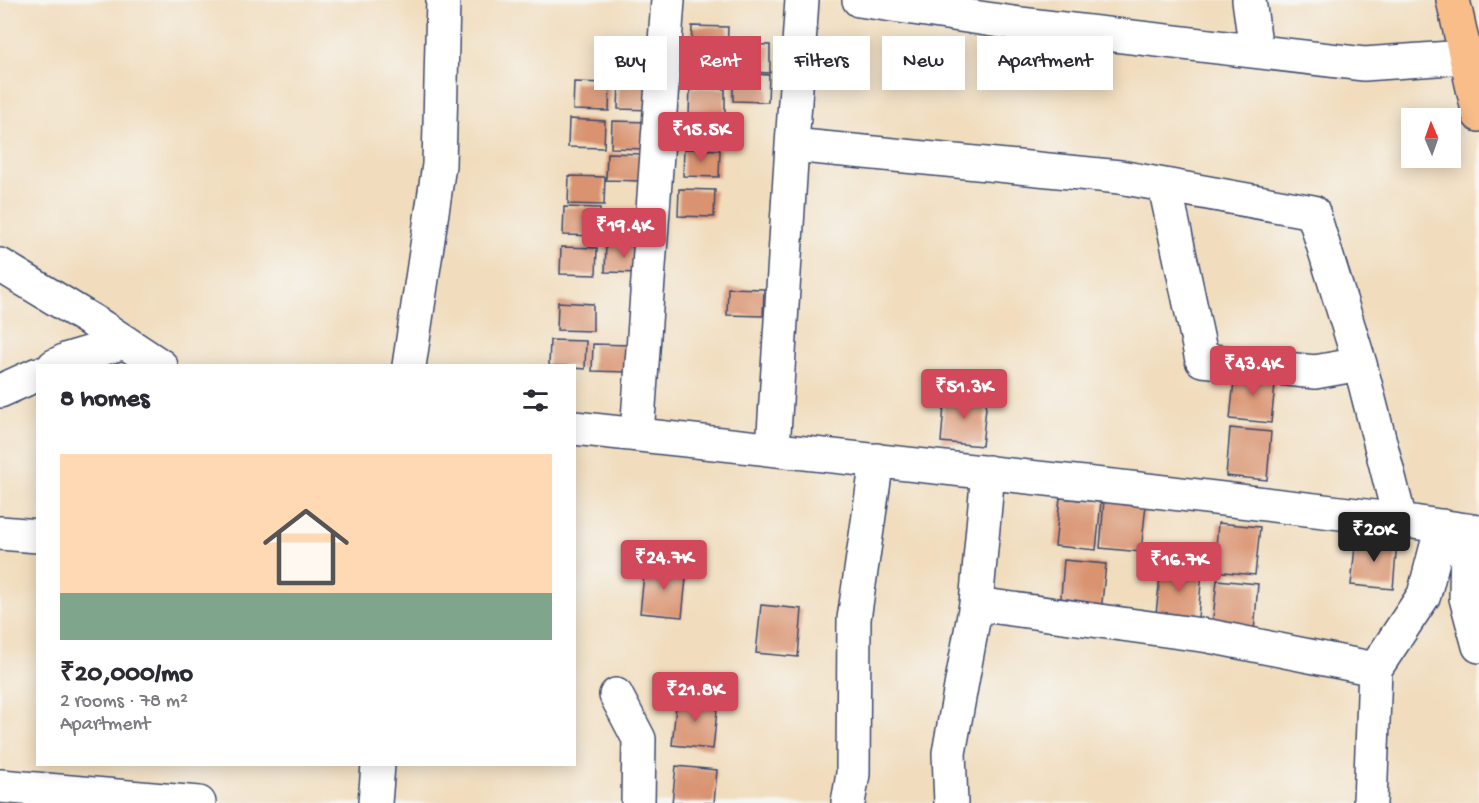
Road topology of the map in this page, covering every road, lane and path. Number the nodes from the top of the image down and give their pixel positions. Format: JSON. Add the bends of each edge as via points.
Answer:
{"nodes":[{"id":1,"x":442,"y":0,"type":"edge"},
{"id":2,"x":668,"y":0,"type":"edge"},
{"id":3,"x":802,"y":0,"type":"edge"},
{"id":4,"x":859,"y":0,"type":"edge"},
{"id":5,"x":1249,"y":0,"type":"edge"},
{"id":6,"x":1453,"y":0,"type":"edge"},
{"id":7,"x":1256,"y":51,"type":"junction"},
{"id":8,"x":1466,"y":57,"type":"junction"},
{"id":9,"x":1479,"y":115,"type":"edge"},
{"id":10,"x":792,"y":145,"type":"junction"},
{"id":11,"x":1166,"y":186,"type":"junction"},
{"id":12,"x":0,"y":265,"type":"edge"},
{"id":13,"x":125,"y":342,"type":"junction"},
{"id":14,"x":58,"y":364,"type":"edge"},
{"id":15,"x":158,"y":364,"type":"edge"},
{"id":16,"x":409,"y":364,"type":"edge"},
{"id":17,"x":1360,"y":364,"type":"junction"},
{"id":18,"x":36,"y":375,"type":"edge"},
{"id":19,"x":0,"y":392,"type":"edge"},
{"id":20,"x":576,"y":428,"type":"edge"},
{"id":21,"x":637,"y":434,"type":"junction"},
{"id":22,"x":773,"y":449,"type":"junction"},
{"id":23,"x":877,"y":460,"type":"junction"},
{"id":24,"x":988,"y":472,"type":"junction"},
{"id":25,"x":1400,"y":520,"type":"junction"},
{"id":26,"x":1462,"y":529,"type":"edge"},
{"id":27,"x":0,"y":533,"type":"edge"},
{"id":28,"x":36,"y":536,"type":"edge"},
{"id":29,"x":976,"y":604,"type":"junction"},
{"id":30,"x":1479,"y":646,"type":"edge"},
{"id":31,"x":1375,"y":669,"type":"junction"},
{"id":32,"x":616,"y":695,"type":"dead end"},
{"id":33,"x":378,"y":766,"type":"edge"},
{"id":34,"x":0,"y":786,"type":"edge"},
{"id":35,"x":199,"y":803,"type":"edge"},
{"id":36,"x":375,"y":803,"type":"edge"},
{"id":37,"x":638,"y":803,"type":"edge"},
{"id":38,"x":849,"y":803,"type":"edge"},
{"id":39,"x":951,"y":803,"type":"edge"},
{"id":40,"x":1370,"y":803,"type":"edge"}],
"edges":[{"from":1,"to":16,"type":"street","via":[[439,165]]},
{"from":2,"to":21,"type":"street"},
{"from":3,"to":10,"type":"street"},
{"from":4,"to":7,"type":"street","via":[[1020,24]]},
{"from":5,"to":7,"type":"street"},
{"from":6,"to":8,"type":"highway"},
{"from":7,"to":8,"type":"street","via":[[1364,64]]},
{"from":8,"to":9,"type":"highway"},
{"from":10,"to":11,"type":"street","via":[[1120,177]]},
{"from":10,"to":22,"type":"street"},
{"from":11,"to":17,"type":"street","via":[[1313,212]]},
{"from":11,"to":17,"type":"street","via":[[1202,360],[1315,372]]},
{"from":12,"to":13,"type":"street"},
{"from":13,"to":14,"type":"street"},
{"from":13,"to":15,"type":"street"},
{"from":17,"to":25,"type":"street"},
{"from":18,"to":19,"type":"street"},
{"from":20,"to":21,"type":"street"},
{"from":21,"to":22,"type":"street"},
{"from":22,"to":23,"type":"street"},
{"from":23,"to":24,"type":"street"},
{"from":23,"to":38,"type":"street","via":[[854,619],[853,774]]},
{"from":24,"to":25,"type":"street"},
{"from":24,"to":29,"type":"street"},
{"from":25,"to":26,"type":"street"},
{"from":26,"to":30,"type":"street","via":[[1466,598]]},
{"from":26,"to":31,"type":"street"},
{"from":27,"to":28,"type":"street"},
{"from":29,"to":31,"type":"street","via":[[1209,636]]},
{"from":29,"to":39,"type":"street","via":[[949,753]]},
{"from":31,"to":40,"type":"street"},
{"from":32,"to":37,"type":"street","via":[[639,739]]},
{"from":33,"to":36,"type":"street"},
{"from":34,"to":35,"type":"street"}]}
